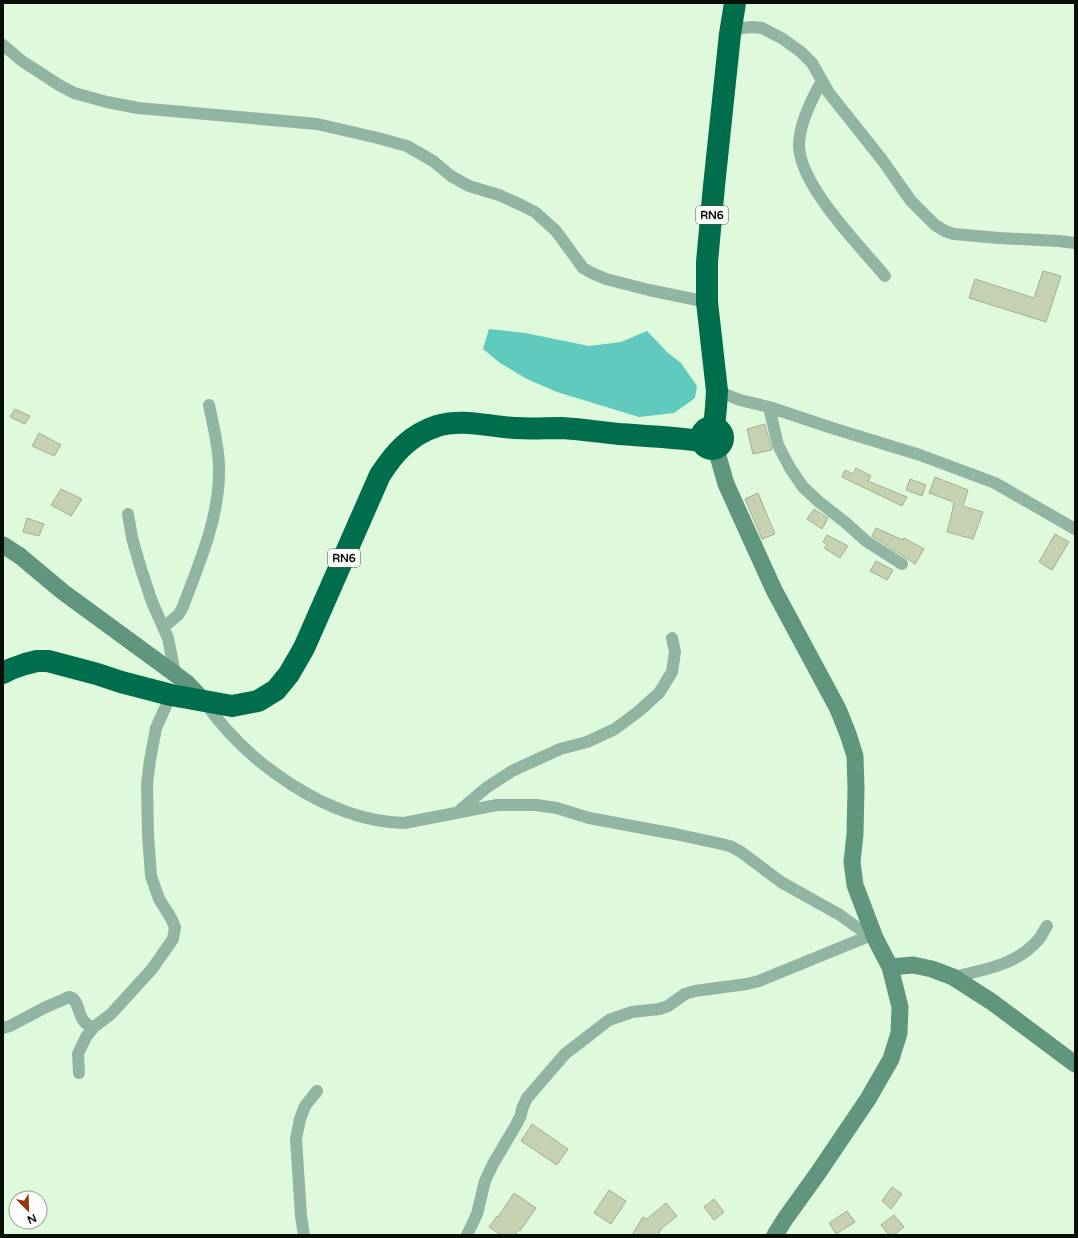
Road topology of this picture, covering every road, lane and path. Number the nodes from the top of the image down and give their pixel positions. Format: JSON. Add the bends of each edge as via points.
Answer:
{"nodes":[{"id":1,"x":735,"y":3,"type":"edge"},
{"id":2,"x":730,"y":34,"type":"junction"},
{"id":3,"x":3,"y":45,"type":"edge"},
{"id":4,"x":822,"y":81,"type":"junction"},
{"id":5,"x":1075,"y":244,"type":"edge"},
{"id":6,"x":885,"y":276,"type":"dead end"},
{"id":7,"x":707,"y":302,"type":"junction"},
{"id":8,"x":717,"y":392,"type":"junction"},
{"id":9,"x":209,"y":405,"type":"dead end"},
{"id":10,"x":768,"y":407,"type":"junction"},
{"id":11,"x":710,"y":439,"type":"junction"},
{"id":12,"x":128,"y":514,"type":"dead end"},
{"id":13,"x":1075,"y":529,"type":"edge"},
{"id":14,"x":3,"y":545,"type":"edge"},
{"id":15,"x":902,"y":564,"type":"dead end"},
{"id":16,"x":164,"y":627,"type":"junction"},
{"id":17,"x":672,"y":638,"type":"dead end"},
{"id":18,"x":3,"y":673,"type":"edge"},
{"id":19,"x":175,"y":674,"type":"junction"},
{"id":20,"x":171,"y":695,"type":"junction"},
{"id":21,"x":204,"y":701,"type":"junction"},
{"id":22,"x":458,"y":811,"type":"junction"},
{"id":23,"x":1047,"y":926,"type":"dead end"},
{"id":24,"x":872,"y":937,"type":"junction"},
{"id":25,"x":890,"y":967,"type":"junction"},
{"id":26,"x":953,"y":977,"type":"junction"},
{"id":27,"x":94,"y":1027,"type":"junction"},
{"id":28,"x":3,"y":1028,"type":"edge"},
{"id":29,"x":1075,"y":1064,"type":"edge"},
{"id":30,"x":79,"y":1072,"type":"dead end"},
{"id":31,"x":317,"y":1091,"type":"dead end"},
{"id":32,"x":304,"y":1235,"type":"edge"},
{"id":33,"x":467,"y":1235,"type":"edge"},
{"id":34,"x":776,"y":1235,"type":"edge"}],
"edges":[{"from":1,"to":2,"type":"highway","number":"RN6"},
{"from":2,"to":4,"type":"street","via":[[742,28],[762,28],[801,52],[812,63]]},
{"from":2,"to":7,"type":"highway","number":"RN6","via":[[707,262]]},
{"from":3,"to":7,"type":"street","via":[[59,85],[74,93],[107,102],[138,108],[317,124],[407,146],[469,186],[499,195],[535,212],[556,231],[583,268],[594,274],[649,290]]},
{"from":4,"to":5,"type":"street","via":[[910,201],[935,225],[954,234]]},
{"from":4,"to":6,"type":"street","via":[[811,101],[801,129],[799,145],[802,162],[820,197]]},
{"from":7,"to":8,"type":"highway","number":"RN6"},
{"from":8,"to":10,"type":"street"},
{"from":8,"to":11,"type":"highway","number":"RN6"},
{"from":9,"to":16,"type":"street","via":[[219,466],[215,507],[204,549],[182,609]]},
{"from":10,"to":13,"type":"street","via":[[920,455],[995,484]]},
{"from":10,"to":15,"type":"street","via":[[778,445],[803,486],[866,542]]},
{"from":11,"to":21,"type":"highway","number":"RN6","via":[[454,422],[423,432],[403,445],[380,475],[304,648],[276,690],[258,701],[232,706]]},
{"from":11,"to":24,"type":"main road","via":[[726,484],[774,590],[838,709],[848,734],[855,756],[856,780],[852,862],[855,885]]},
{"from":12,"to":16,"type":"street","via":[[141,569]]},
{"from":14,"to":19,"type":"main road"},
{"from":16,"to":19,"type":"street"},
{"from":17,"to":22,"type":"street","via":[[675,652],[672,672],[659,693],[638,711],[615,729],[587,742],[560,749],[512,771]]},
{"from":18,"to":20,"type":"highway","number":"RN6","via":[[25,664],[48,661]]},
{"from":19,"to":21,"type":"main road"},
{"from":20,"to":21,"type":"highway","number":"RN6"},
{"from":20,"to":27,"type":"street","via":[[156,728],[147,784],[151,876],[159,899],[175,927],[173,939],[152,969],[111,1014]]},
{"from":21,"to":22,"type":"street","via":[[227,731],[263,764],[301,791],[331,806],[395,822],[415,822]]},
{"from":22,"to":24,"type":"street","via":[[496,805],[541,805],[589,818],[730,846],[781,882],[840,915]]},
{"from":23,"to":26,"type":"street","via":[[1039,938],[1013,960]]},
{"from":24,"to":25,"type":"main road"},
{"from":24,"to":33,"type":"street","via":[[759,981],[695,991],[685,994],[668,1006],[622,1015],[604,1023],[565,1054],[527,1098],[519,1120],[492,1164],[477,1214]]},
{"from":25,"to":26,"type":"main road","via":[[913,965]]},
{"from":25,"to":34,"type":"main road","via":[[900,1008],[899,1033],[891,1059],[868,1099]]},
{"from":26,"to":29,"type":"main road","via":[[992,1002]]},
{"from":27,"to":28,"type":"street","via":[[84,1022],[75,1000],[69,997]]},
{"from":27,"to":30,"type":"street","via":[[78,1054]]},
{"from":31,"to":32,"type":"street","via":[[305,1106],[296,1139]]}]}
